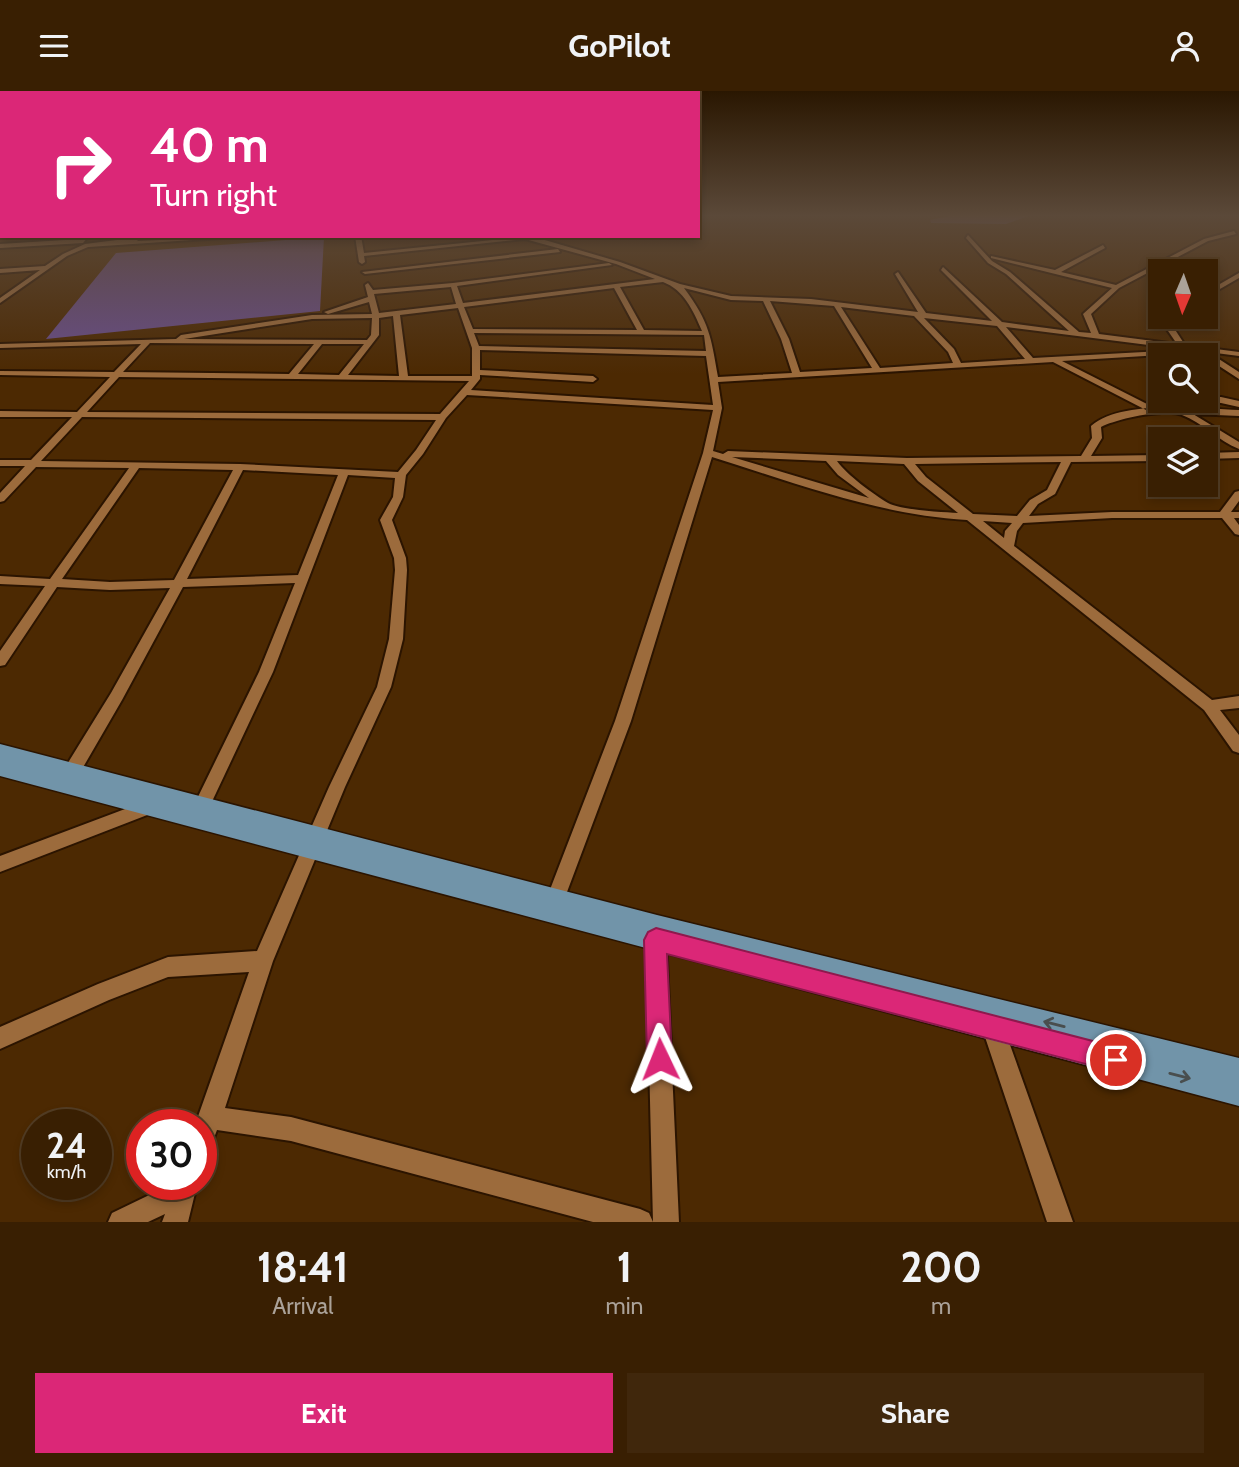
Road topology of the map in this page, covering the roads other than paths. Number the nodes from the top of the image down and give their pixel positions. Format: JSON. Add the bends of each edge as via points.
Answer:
{"nodes":[{"id":1,"x":47,"y":268,"type":"joint"},
{"id":2,"x":364,"y":268,"type":"edge"},
{"id":3,"x":405,"y":268,"type":"edge"},
{"id":4,"x":539,"y":268,"type":"edge"},
{"id":5,"x":583,"y":268,"type":"edge"},
{"id":6,"x":631,"y":268,"type":"edge"},
{"id":7,"x":1002,"y":268,"type":"edge"},
{"id":8,"x":1034,"y":268,"type":"edge"},
{"id":9,"x":1064,"y":268,"type":"edge"},
{"id":10,"x":1154,"y":268,"type":"edge"},
{"id":11,"x":943,"y":269,"type":"dead end"},
{"id":12,"x":0,"y":271,"type":"edge"},
{"id":13,"x":365,"y":272,"type":"junction"},
{"id":14,"x":544,"y":273,"type":"junction"},
{"id":15,"x":1054,"y":273,"type":"junction"},
{"id":16,"x":898,"y":274,"type":"dead end"},
{"id":17,"x":1239,"y":275,"type":"edge"},
{"id":18,"x":552,"y":280,"type":"dead end"},
{"id":19,"x":666,"y":280,"type":"junction"},
{"id":20,"x":453,"y":285,"type":"junction"},
{"id":21,"x":678,"y":285,"type":"junction"},
{"id":22,"x":559,"y":286,"type":"dead end"},
{"id":23,"x":616,"y":286,"type":"junction"},
{"id":24,"x":1117,"y":288,"type":"junction"},
{"id":25,"x":1218,"y":288,"type":"edge"},
{"id":26,"x":566,"y":293,"type":"junction"},
{"id":27,"x":370,"y":296,"type":"junction"},
{"id":28,"x":765,"y":299,"type":"junction"},
{"id":29,"x":0,"y":301,"type":"edge"},
{"id":30,"x":836,"y":304,"type":"junction"},
{"id":31,"x":460,"y":306,"type":"junction"},
{"id":32,"x":396,"y":314,"type":"junction"},
{"id":33,"x":920,"y":315,"type":"junction"},
{"id":34,"x":376,"y":316,"type":"junction"},
{"id":35,"x":312,"y":317,"type":"junction"},
{"id":36,"x":1000,"y":325,"type":"junction"},
{"id":37,"x":471,"y":331,"type":"junction"},
{"id":38,"x":642,"y":333,"type":"junction"},
{"id":39,"x":707,"y":333,"type":"junction"},
{"id":40,"x":1077,"y":334,"type":"junction"},
{"id":41,"x":1096,"y":336,"type":"junction"},
{"id":42,"x":148,"y":341,"type":"junction"},
{"id":43,"x":178,"y":341,"type":"junction"},
{"id":44,"x":320,"y":342,"type":"junction"},
{"id":45,"x":368,"y":342,"type":"junction"},
{"id":46,"x":1156,"y":343,"type":"edge"},
{"id":47,"x":0,"y":346,"type":"edge"},
{"id":48,"x":476,"y":348,"type":"junction"},
{"id":49,"x":1218,"y":351,"type":"edge"},
{"id":50,"x":590,"y":352,"type":"junction"},
{"id":51,"x":710,"y":354,"type":"junction"},
{"id":52,"x":1148,"y":354,"type":"edge"},
{"id":53,"x":1239,"y":354,"type":"edge"},
{"id":54,"x":1030,"y":360,"type":"junction"},
{"id":55,"x":1051,"y":361,"type":"junction"},
{"id":56,"x":1218,"y":363,"type":"edge"},
{"id":57,"x":958,"y":365,"type":"junction"},
{"id":58,"x":878,"y":371,"type":"junction"},
{"id":59,"x":0,"y":373,"type":"edge"},
{"id":60,"x":115,"y":374,"type":"junction"},
{"id":61,"x":476,"y":376,"type":"junction"},
{"id":62,"x":797,"y":376,"type":"junction"},
{"id":63,"x":1239,"y":376,"type":"edge"},
{"id":64,"x":291,"y":377,"type":"junction"},
{"id":65,"x":341,"y":378,"type":"junction"},
{"id":66,"x":404,"y":379,"type":"junction"},
{"id":67,"x":593,"y":379,"type":"junction"},
{"id":68,"x":715,"y":380,"type":"junction"},
{"id":69,"x":466,"y":393,"type":"junction"},
{"id":70,"x":590,"y":399,"type":"junction"},
{"id":71,"x":1218,"y":400,"type":"edge"},
{"id":72,"x":1239,"y":404,"type":"edge"},
{"id":73,"x":718,"y":408,"type":"junction"},
{"id":74,"x":1147,"y":410,"type":"joint"},
{"id":75,"x":78,"y":413,"type":"junction"},
{"id":76,"x":1182,"y":413,"type":"edge"},
{"id":77,"x":1218,"y":413,"type":"edge"},
{"id":78,"x":1239,"y":413,"type":"edge"},
{"id":79,"x":0,"y":414,"type":"edge"},
{"id":80,"x":442,"y":417,"type":"junction"},
{"id":81,"x":1239,"y":446,"type":"edge"},
{"id":82,"x":708,"y":453,"type":"junction"},
{"id":83,"x":1239,"y":455,"type":"edge"},
{"id":84,"x":1218,"y":456,"type":"edge"},
{"id":85,"x":1148,"y":458,"type":"edge"},
{"id":86,"x":830,"y":459,"type":"junction"},
{"id":87,"x":1067,"y":460,"type":"junction"},
{"id":88,"x":1084,"y":460,"type":"junction"},
{"id":89,"x":907,"y":461,"type":"junction"},
{"id":90,"x":0,"y":463,"type":"edge"},
{"id":91,"x":32,"y":464,"type":"junction"},
{"id":92,"x":135,"y":467,"type":"junction"},
{"id":93,"x":240,"y":467,"type":"junction"},
{"id":94,"x":344,"y":473,"type":"junction"},
{"id":95,"x":401,"y":475,"type":"junction"},
{"id":96,"x":1239,"y":494,"type":"edge"},
{"id":97,"x":0,"y":499,"type":"edge"},
{"id":98,"x":884,"y":506,"type":"junction"},
{"id":99,"x":1224,"y":514,"type":"junction"},
{"id":100,"x":1239,"y":515,"type":"edge"},
{"id":101,"x":974,"y":519,"type":"junction"},
{"id":102,"x":1020,"y":520,"type":"junction"},
{"id":103,"x":1239,"y":533,"type":"edge"},
{"id":104,"x":1008,"y":546,"type":"junction"},
{"id":105,"x":302,"y":579,"type":"junction"},
{"id":106,"x":0,"y":580,"type":"edge"},
{"id":107,"x":176,"y":584,"type":"junction"},
{"id":108,"x":54,"y":585,"type":"junction"},
{"id":109,"x":0,"y":661,"type":"edge"},
{"id":110,"x":1239,"y":702,"type":"edge"},
{"id":111,"x":1209,"y":706,"type":"junction"},
{"id":112,"x":1239,"y":747,"type":"edge"},
{"id":113,"x":0,"y":752,"type":"edge"},
{"id":114,"x":0,"y":768,"type":"edge"},
{"id":115,"x":72,"y":771,"type":"junction"},
{"id":116,"x":202,"y":805,"type":"junction"},
{"id":117,"x":149,"y":807,"type":"junction"},
{"id":118,"x":314,"y":842,"type":"junction"},
{"id":119,"x":0,"y":864,"type":"edge"},
{"id":120,"x":555,"y":900,"type":"junction"},
{"id":121,"x":656,"y":940,"type":"junction"},
{"id":122,"x":263,"y":961,"type":"junction"},
{"id":123,"x":993,"y":1028,"type":"junction"},
{"id":124,"x":0,"y":1038,"type":"edge"},
{"id":125,"x":1239,"y":1072,"type":"edge"},
{"id":126,"x":1239,"y":1092,"type":"edge"},
{"id":127,"x":213,"y":1109,"type":"edge"},
{"id":128,"x":217,"y":1118,"type":"edge"},
{"id":129,"x":163,"y":1200,"type":"edge"},
{"id":130,"x":182,"y":1200,"type":"edge"},
{"id":131,"x":121,"y":1222,"type":"edge"},
{"id":132,"x":175,"y":1222,"type":"edge"},
{"id":133,"x":640,"y":1222,"type":"edge"},
{"id":134,"x":666,"y":1222,"type":"edge"},
{"id":135,"x":1060,"y":1222,"type":"edge"}],
"edges":[{"from":1,"to":12,"type":"street"},
{"from":1,"to":29,"type":"street"},
{"from":2,"to":13,"type":"street"},
{"from":3,"to":13,"type":"street"},
{"from":4,"to":14,"type":"street"},
{"from":5,"to":14,"type":"street"},
{"from":6,"to":19,"type":"street"},
{"from":7,"to":40,"type":"street"},
{"from":8,"to":15,"type":"street"},
{"from":9,"to":15,"type":"street"},
{"from":10,"to":24,"type":"street"},
{"from":11,"to":36,"type":"street"},
{"from":13,"to":27,"type":"street"},
{"from":14,"to":18,"type":"street"},
{"from":14,"to":20,"type":"street"},
{"from":15,"to":24,"type":"street"},
{"from":16,"to":33,"type":"street"},
{"from":17,"to":25,"type":"street"},
{"from":19,"to":21,"type":"street"},
{"from":19,"to":23,"type":"street"},
{"from":20,"to":27,"type":"street"},
{"from":20,"to":31,"type":"street"},
{"from":21,"to":28,"type":"street","via":[[731,298]]},
{"from":21,"to":39,"type":"street"},
{"from":22,"to":26,"type":"street"},
{"from":23,"to":26,"type":"street"},
{"from":23,"to":38,"type":"street"},
{"from":24,"to":41,"type":"street","via":[[1087,311]]},
{"from":26,"to":31,"type":"street"},
{"from":27,"to":34,"type":"street"},
{"from":27,"to":35,"type":"street"},
{"from":28,"to":30,"type":"street"},
{"from":28,"to":62,"type":"street","via":[[786,339]]},
{"from":30,"to":33,"type":"street"},
{"from":30,"to":58,"type":"street"},
{"from":31,"to":32,"type":"street"},
{"from":31,"to":37,"type":"street"},
{"from":32,"to":34,"type":"street"},
{"from":32,"to":66,"type":"street"},
{"from":33,"to":36,"type":"street"},
{"from":33,"to":57,"type":"street"},
{"from":34,"to":35,"type":"street"},
{"from":34,"to":45,"type":"street","via":[[375,335]]},
{"from":35,"to":43,"type":"street"},
{"from":36,"to":40,"type":"street"},
{"from":36,"to":54,"type":"street"},
{"from":37,"to":38,"type":"street"},
{"from":37,"to":48,"type":"street"},
{"from":38,"to":39,"type":"street"},
{"from":39,"to":51,"type":"street"},
{"from":40,"to":41,"type":"street"},
{"from":41,"to":46,"type":"street"},
{"from":42,"to":43,"type":"street"},
{"from":42,"to":47,"type":"street"},
{"from":42,"to":60,"type":"street"},
{"from":43,"to":44,"type":"street"},
{"from":44,"to":45,"type":"street"},
{"from":44,"to":64,"type":"street"},
{"from":45,"to":65,"type":"street"},
{"from":48,"to":50,"type":"street"},
{"from":48,"to":61,"type":"street"},
{"from":49,"to":53,"type":"street"},
{"from":50,"to":51,"type":"street"},
{"from":50,"to":67,"type":"street"},
{"from":51,"to":68,"type":"street"},
{"from":52,"to":55,"type":"street"},
{"from":54,"to":55,"type":"street"},
{"from":54,"to":57,"type":"street"},
{"from":55,"to":74,"type":"street"},
{"from":56,"to":63,"type":"street"},
{"from":57,"to":58,"type":"street"},
{"from":58,"to":62,"type":"street"},
{"from":59,"to":60,"type":"street"},
{"from":60,"to":64,"type":"street"},
{"from":60,"to":75,"type":"street"},
{"from":61,"to":66,"type":"street"},
{"from":61,"to":67,"type":"street"},
{"from":61,"to":69,"type":"street"},
{"from":62,"to":68,"type":"street"},
{"from":64,"to":65,"type":"street"},
{"from":65,"to":66,"type":"street"},
{"from":67,"to":70,"type":"street"},
{"from":68,"to":73,"type":"street"},
{"from":69,"to":70,"type":"street"},
{"from":69,"to":80,"type":"street"},
{"from":70,"to":73,"type":"street"},
{"from":71,"to":72,"type":"street"},
{"from":73,"to":82,"type":"street"},
{"from":74,"to":88,"type":"street","via":[[1101,422]]},
{"from":75,"to":79,"type":"street"},
{"from":75,"to":80,"type":"street"},
{"from":75,"to":91,"type":"street"},
{"from":76,"to":81,"type":"street"},
{"from":77,"to":78,"type":"street"},
{"from":80,"to":95,"type":"street"},
{"from":82,"to":86,"type":"street"},
{"from":82,"to":98,"type":"street"},
{"from":82,"to":120,"type":"street","via":[[623,721]]},
{"from":83,"to":84,"type":"street"},
{"from":85,"to":88,"type":"street"},
{"from":86,"to":89,"type":"street"},
{"from":86,"to":98,"type":"street","via":[[844,478],[869,491]]},
{"from":87,"to":88,"type":"street"},
{"from":87,"to":89,"type":"street"},
{"from":87,"to":102,"type":"street","via":[[1051,492],[1034,502]]},
{"from":89,"to":101,"type":"street","via":[[922,479]]},
{"from":90,"to":91,"type":"street"},
{"from":91,"to":92,"type":"street"},
{"from":91,"to":97,"type":"street"},
{"from":92,"to":93,"type":"street"},
{"from":92,"to":108,"type":"street","via":[[94,520]]},
{"from":93,"to":94,"type":"street"},
{"from":93,"to":107,"type":"street"},
{"from":94,"to":95,"type":"street"},
{"from":94,"to":105,"type":"street"},
{"from":95,"to":118,"type":"street","via":[[398,497],[386,520],[400,558],[396,639],[384,687]]},
{"from":96,"to":99,"type":"street"},
{"from":98,"to":101,"type":"street"},
{"from":99,"to":100,"type":"street"},
{"from":99,"to":102,"type":"street"},
{"from":99,"to":103,"type":"street"},
{"from":101,"to":102,"type":"street"},
{"from":101,"to":104,"type":"street"},
{"from":102,"to":104,"type":"street","via":[[1010,531]]},
{"from":104,"to":111,"type":"street"},
{"from":105,"to":107,"type":"street"},
{"from":105,"to":116,"type":"street","via":[[266,672]]},
{"from":106,"to":108,"type":"street"},
{"from":107,"to":108,"type":"street"},
{"from":107,"to":115,"type":"street","via":[[144,650]]},
{"from":108,"to":109,"type":"street"},
{"from":110,"to":111,"type":"street"},
{"from":111,"to":112,"type":"street"},
{"from":113,"to":115,"type":"main road"},
{"from":114,"to":117,"type":"main road"},
{"from":115,"to":116,"type":"main road"},
{"from":116,"to":118,"type":"main road"},
{"from":117,"to":118,"type":"main road"},
{"from":117,"to":119,"type":"street"},
{"from":118,"to":120,"type":"main road"},
{"from":118,"to":121,"type":"main road"},
{"from":118,"to":122,"type":"street"},
{"from":125,"to":120,"type":"main road","one_way":true},
{"from":121,"to":123,"type":"main road"},
{"from":121,"to":134,"type":"street"},
{"from":122,"to":124,"type":"street","via":[[168,967]]},
{"from":122,"to":127,"type":"street"},
{"from":123,"to":126,"type":"main road","one_way":true},
{"from":123,"to":135,"type":"street"},
{"from":128,"to":133,"type":"street","via":[[291,1129]]},
{"from":129,"to":131,"type":"street"},
{"from":130,"to":132,"type":"street"}]}
